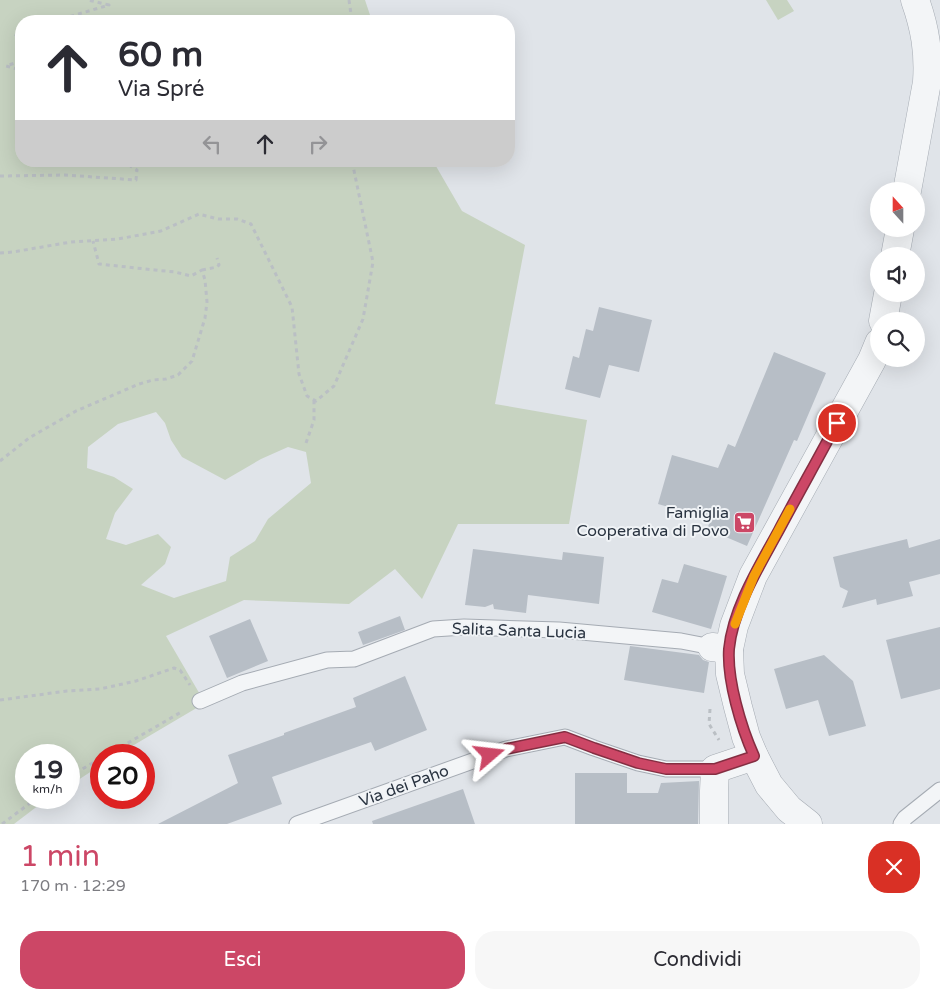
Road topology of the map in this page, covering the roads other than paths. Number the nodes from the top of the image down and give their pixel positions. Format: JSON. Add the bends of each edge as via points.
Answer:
{"nodes":[{"id":1,"x":926,"y":13,"type":"edge"},
{"id":2,"x":934,"y":74,"type":"edge"},
{"id":3,"x":909,"y":182,"type":"edge"},
{"id":4,"x":870,"y":364,"type":"edge"},
{"id":5,"x":720,"y":648,"type":"junction"},
{"id":6,"x":200,"y":701,"type":"road end"},
{"id":7,"x":754,"y":756,"type":"junction"},
{"id":8,"x":715,"y":769,"type":"junction"},
{"id":9,"x":940,"y":790,"type":"edge"},
{"id":10,"x":297,"y":824,"type":"edge"},
{"id":11,"x":714,"y":824,"type":"edge"},
{"id":12,"x":808,"y":824,"type":"edge"},
{"id":13,"x":901,"y":824,"type":"edge"}],
"edges":[{"from":1,"to":2,"type":"street","via":[[928,64]]},
{"from":2,"to":3,"type":"street"},
{"from":4,"to":5,"type":"street","via":[[754,576],[734,626]]},
{"from":5,"to":6,"type":"lane","name":"Salita Santa Lucia","via":[[680,641],[559,630],[433,629],[354,659],[327,660],[242,683]]},
{"from":5,"to":7,"type":"street"},
{"from":7,"to":8,"type":"street"},
{"from":7,"to":12,"type":"street","via":[[770,785],[789,809]]},
{"from":8,"to":10,"type":"lane","name":"Via dei Paho","via":[[666,769],[638,763],[565,737],[506,749]]},
{"from":8,"to":11,"type":"street"},
{"from":9,"to":13,"type":"lane"}]}
